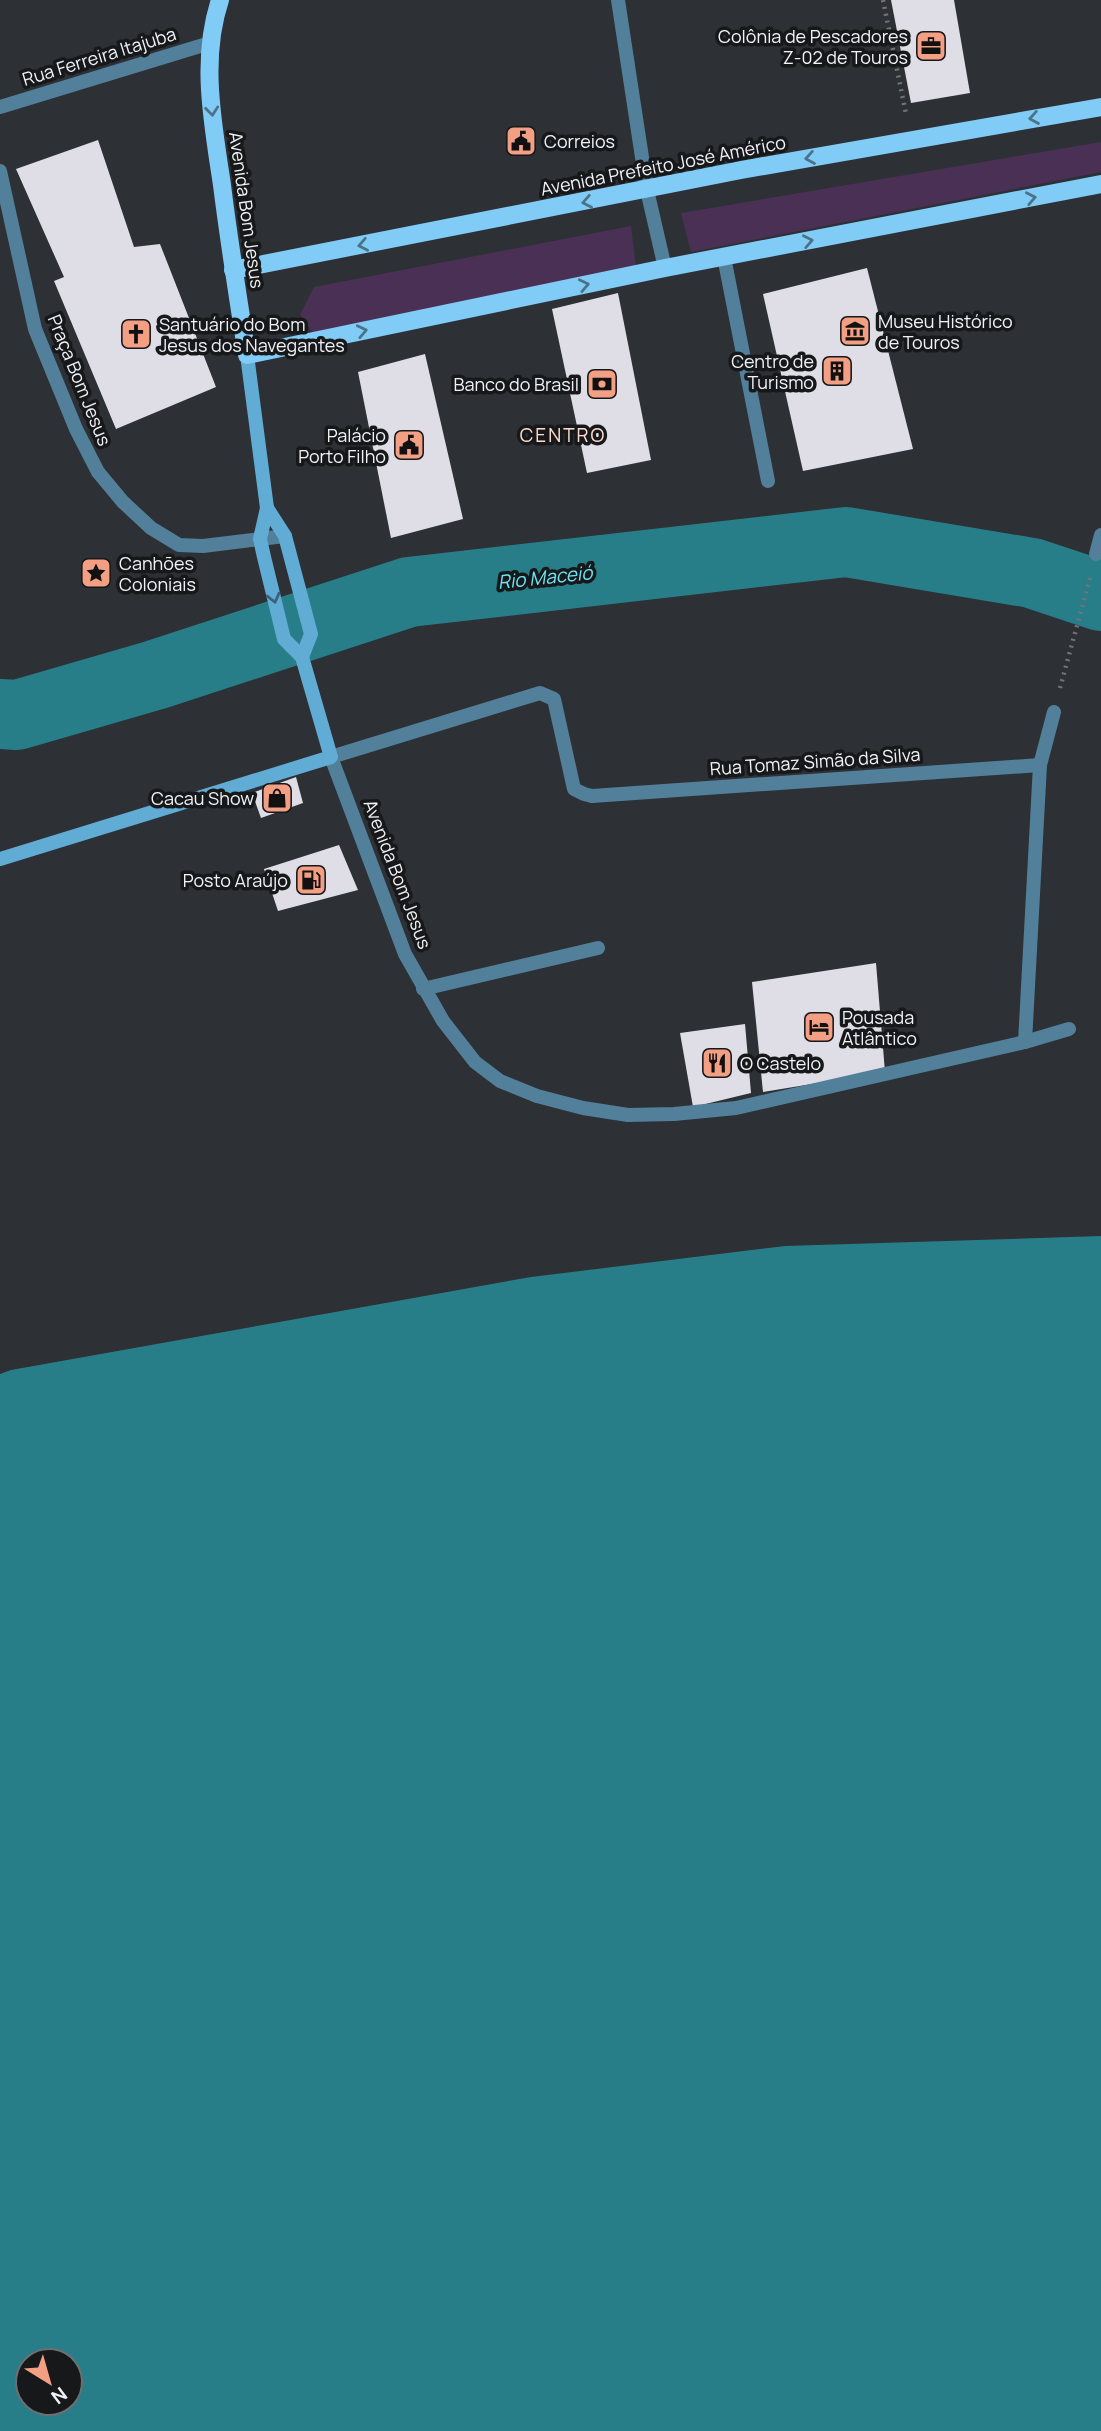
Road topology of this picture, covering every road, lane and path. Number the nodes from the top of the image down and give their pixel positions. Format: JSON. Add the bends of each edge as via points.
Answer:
{"nodes":[{"id":1,"x":220,"y":0,"type":"edge"},
{"id":2,"x":618,"y":0,"type":"edge"},
{"id":3,"x":883,"y":0,"type":"edge"},
{"id":4,"x":210,"y":43,"type":"junction"},
{"id":5,"x":0,"y":107,"type":"edge"},
{"id":6,"x":1101,"y":107,"type":"edge"},
{"id":7,"x":911,"y":139,"type":"junction"},
{"id":8,"x":0,"y":171,"type":"edge"},
{"id":9,"x":1101,"y":184,"type":"edge"},
{"id":10,"x":647,"y":190,"type":"junction"},
{"id":11,"x":724,"y":257,"type":"junction"},
{"id":12,"x":665,"y":268,"type":"junction"},
{"id":13,"x":233,"y":270,"type":"junction"},
{"id":14,"x":247,"y":355,"type":"junction"},
{"id":15,"x":768,"y":481,"type":"dead end"},
{"id":16,"x":267,"y":508,"type":"junction"},
{"id":17,"x":1101,"y":535,"type":"edge"},
{"id":18,"x":285,"y":536,"type":"junction"},
{"id":19,"x":260,"y":539,"type":"junction"},
{"id":20,"x":1096,"y":554,"type":"joint"},
{"id":21,"x":302,"y":657,"type":"junction"},
{"id":22,"x":1054,"y":712,"type":"joint"},
{"id":23,"x":331,"y":757,"type":"junction"},
{"id":24,"x":1040,"y":765,"type":"junction"},
{"id":25,"x":0,"y":859,"type":"edge"},
{"id":26,"x":598,"y":948,"type":"dead end"},
{"id":27,"x":423,"y":989,"type":"junction"},
{"id":28,"x":1069,"y":1029,"type":"dead end"},
{"id":29,"x":1025,"y":1042,"type":"junction"}],
"edges":[{"from":1,"to":4,"type":"main road","name":"Avenida Bom Jesus"},
{"from":2,"to":10,"type":"street"},
{"from":3,"to":7,"type":"path"},
{"from":4,"to":5,"type":"street","name":"Rua Ferreira Itajuba"},
{"from":4,"to":13,"type":"main road","name":"Avenida Bom Jesus","one_way":true,"via":[[208,69]]},
{"from":6,"to":7,"type":"main road","name":"Avenida Prefeito José Américo","one_way":true},
{"from":7,"to":10,"type":"main road","name":"Avenida Prefeito José Américo","one_way":true},
{"from":8,"to":19,"type":"street","name":"Praça Bom Jesus","via":[[35,330],[98,472],[123,502],[166,540],[203,545]]},
{"from":11,"to":9,"type":"main road","one_way":true},
{"from":10,"to":12,"type":"street"},
{"from":10,"to":13,"type":"main road","name":"Avenida Prefeito José Américo","one_way":true},
{"from":11,"to":12,"type":"main road"},
{"from":11,"to":15,"type":"street"},
{"from":14,"to":12,"type":"main road","one_way":true},
{"from":13,"to":14,"type":"main road","name":"Avenida Bom Jesus"},
{"from":14,"to":16,"type":"main road","name":"Avenida Bom Jesus"},
{"from":16,"to":18,"type":"main road","name":"Avenida Bom Jesus"},
{"from":16,"to":19,"type":"main road","name":"Avenida Bom Jesus"},
{"from":17,"to":20,"type":"street"},
{"from":18,"to":19,"type":"street","name":"Praça Bom Jesus"},
{"from":18,"to":21,"type":"main road","name":"Avenida Bom Jesus","via":[[310,632]]},
{"from":19,"to":21,"type":"main road","name":"Avenida Bom Jesus","one_way":true,"via":[[284,639]]},
{"from":20,"to":22,"type":"path"},
{"from":21,"to":23,"type":"main road","name":"Avenida Bom Jesus"},
{"from":22,"to":24,"type":"street"},
{"from":23,"to":24,"type":"street","name":"Rua Tomaz Simão da Silva","via":[[540,693],[554,699],[575,789],[592,796]]},
{"from":23,"to":25,"type":"main road"},
{"from":23,"to":27,"type":"street","name":"Avenida Bom Jesus","via":[[405,954]]},
{"from":24,"to":29,"type":"street"},
{"from":26,"to":27,"type":"street"},
{"from":27,"to":29,"type":"street","name":"Avenida Bom Jesus","via":[[469,1055],[500,1081],[537,1096],[628,1115],[736,1108]]},
{"from":28,"to":29,"type":"street","name":"Avenida Bom Jesus"}]}
